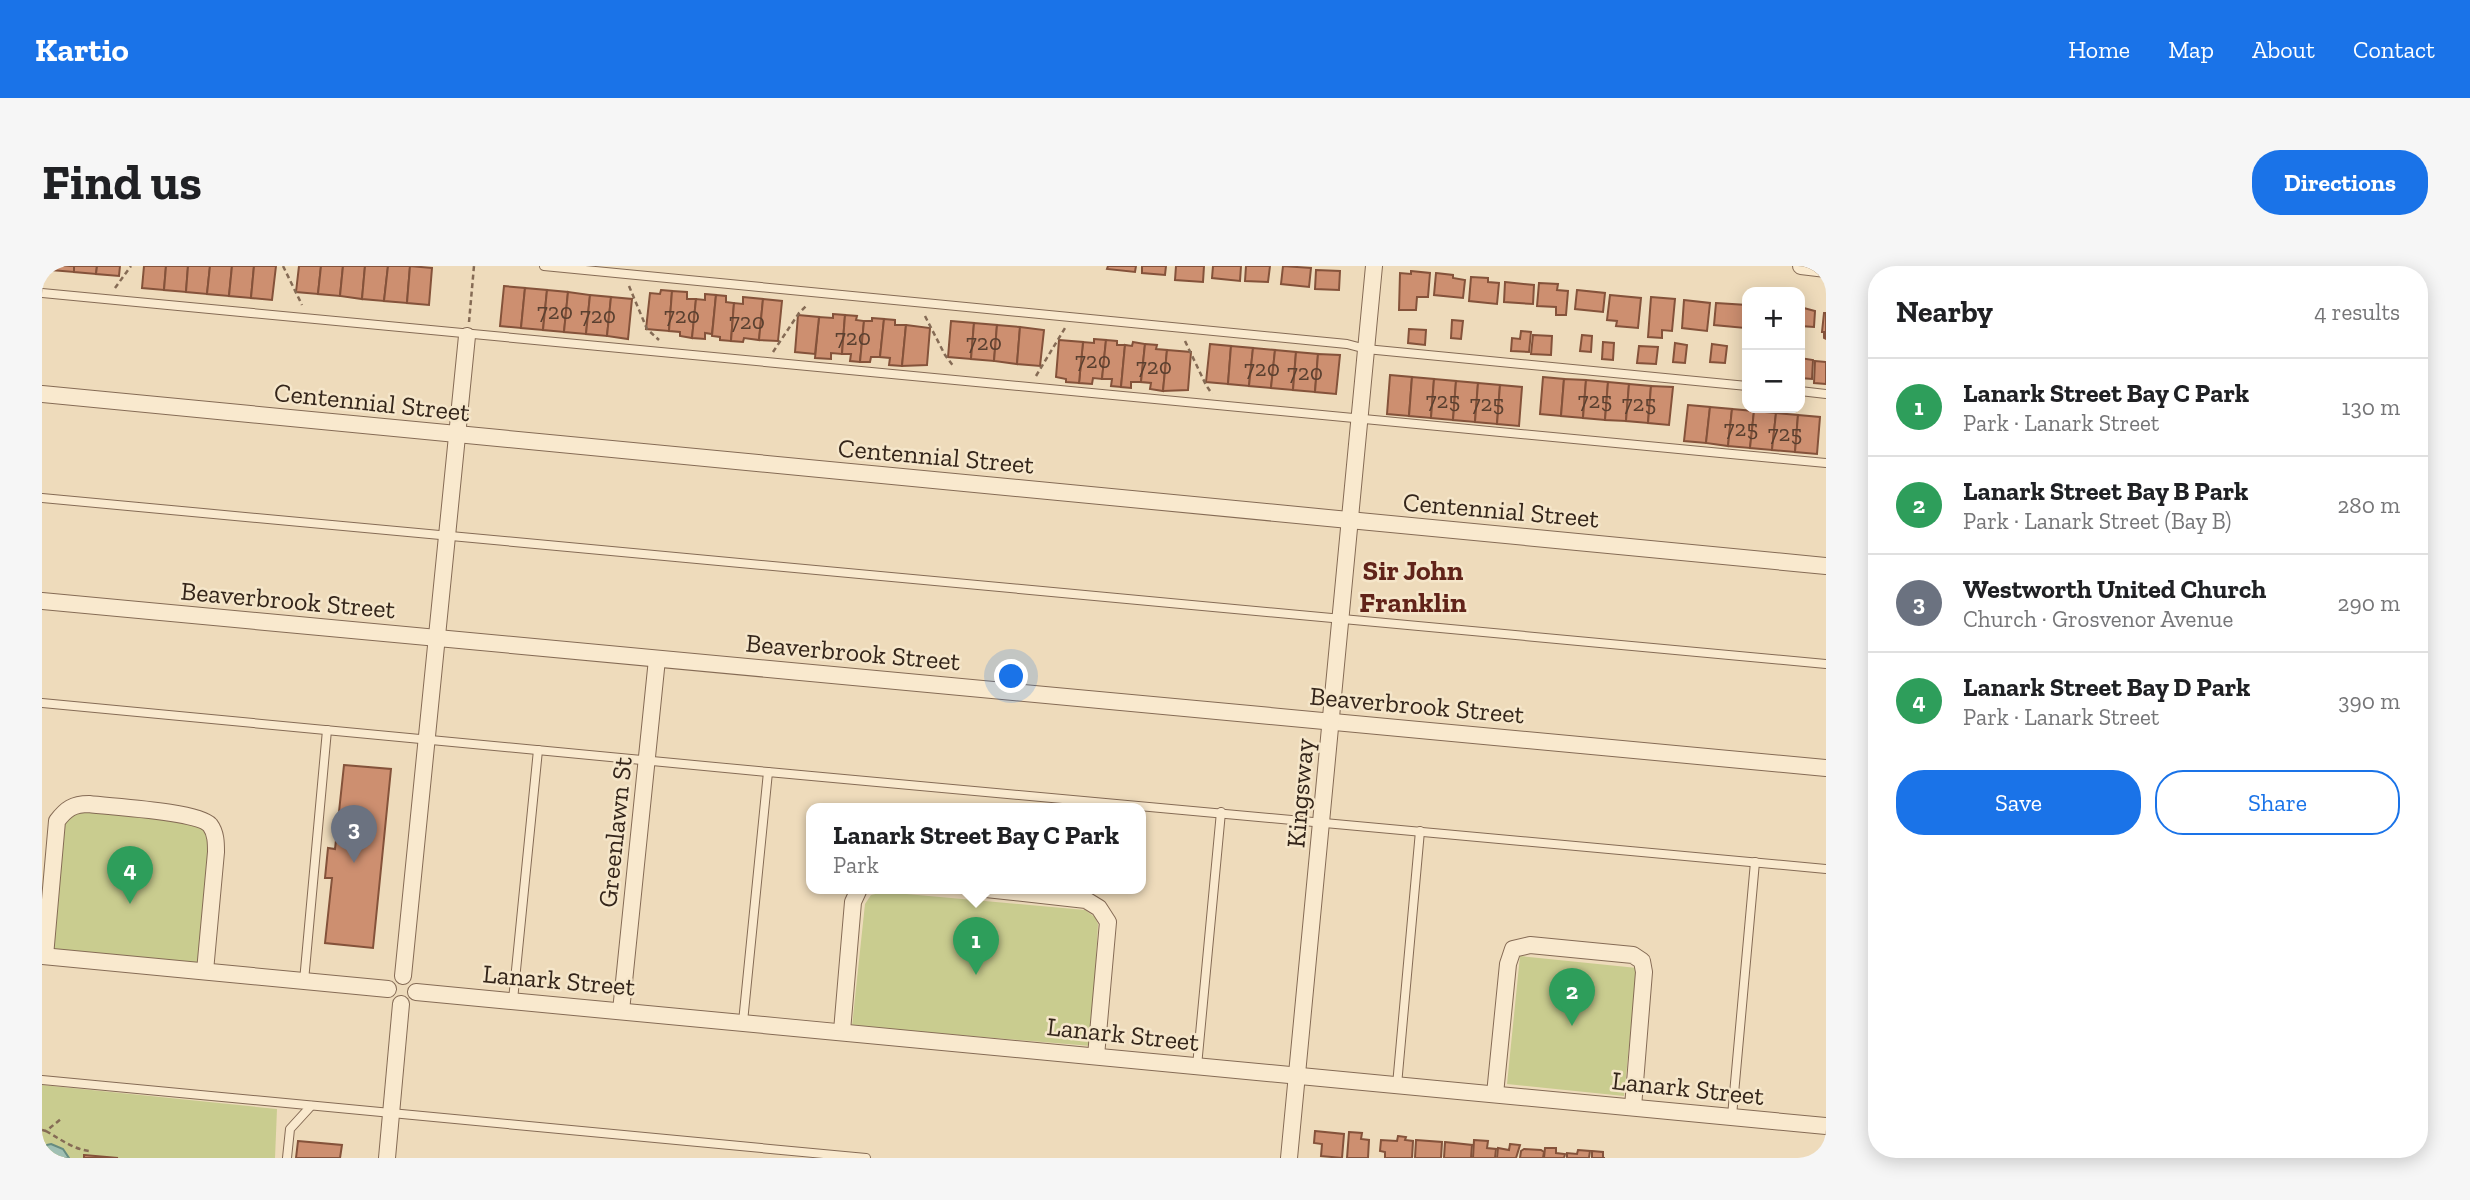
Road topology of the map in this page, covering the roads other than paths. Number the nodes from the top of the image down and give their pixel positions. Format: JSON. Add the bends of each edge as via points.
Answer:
{"nodes":[{"id":1,"x":544,"y":266,"type":"edge"},
{"id":2,"x":1374,"y":266,"type":"edge"},
{"id":3,"x":1801,"y":266,"type":"edge"},
{"id":4,"x":1825,"y":267,"type":"edge"},
{"id":5,"x":42,"y":293,"type":"edge"},
{"id":6,"x":467,"y":335,"type":"junction"},
{"id":7,"x":1366,"y":349,"type":"junction"},
{"id":8,"x":1742,"y":386,"type":"edge"},
{"id":9,"x":1805,"y":392,"type":"edge"},
{"id":10,"x":42,"y":394,"type":"edge"},
{"id":11,"x":1826,"y":394,"type":"edge"},
{"id":12,"x":1360,"y":418,"type":"junction"},
{"id":13,"x":457,"y":435,"type":"junction"},
{"id":14,"x":1826,"y":463,"type":"edge"},
{"id":15,"x":42,"y":498,"type":"edge"},
{"id":16,"x":1351,"y":520,"type":"junction"},
{"id":17,"x":447,"y":537,"type":"junction"},
{"id":18,"x":1826,"y":566,"type":"edge"},
{"id":19,"x":42,"y":601,"type":"edge"},
{"id":20,"x":1341,"y":619,"type":"junction"},
{"id":21,"x":438,"y":638,"type":"junction"},
{"id":22,"x":657,"y":659,"type":"junction"},
{"id":23,"x":1826,"y":664,"type":"edge"},
{"id":24,"x":42,"y":703,"type":"edge"},
{"id":25,"x":1331,"y":722,"type":"junction"},
{"id":26,"x":327,"y":730,"type":"junction"},
{"id":27,"x":427,"y":740,"type":"junction"},
{"id":28,"x":538,"y":750,"type":"junction"},
{"id":29,"x":646,"y":760,"type":"junction"},
{"id":30,"x":1826,"y":768,"type":"edge"},
{"id":31,"x":768,"y":772,"type":"junction"},
{"id":32,"x":1111,"y":803,"type":"edge"},
{"id":33,"x":1146,"y":806,"type":"edge"},
{"id":34,"x":1221,"y":813,"type":"junction"},
{"id":35,"x":1322,"y":821,"type":"junction"},
{"id":36,"x":1420,"y":831,"type":"junction"},
{"id":37,"x":1755,"y":862,"type":"junction"},
{"id":38,"x":1826,"y":869,"type":"edge"},
{"id":39,"x":857,"y":894,"type":"edge"},
{"id":40,"x":1031,"y":894,"type":"edge"},
{"id":41,"x":43,"y":956,"type":"edge"},
{"id":42,"x":205,"y":971,"type":"junction"},
{"id":43,"x":404,"y":976,"type":"junction"},
{"id":44,"x":304,"y":981,"type":"junction"},
{"id":45,"x":388,"y":989,"type":"junction"},
{"id":46,"x":416,"y":992,"type":"junction"},
{"id":47,"x":513,"y":1000,"type":"junction"},
{"id":48,"x":401,"y":1004,"type":"junction"},
{"id":49,"x":621,"y":1011,"type":"junction"},
{"id":50,"x":744,"y":1022,"type":"junction"},
{"id":51,"x":842,"y":1031,"type":"junction"},
{"id":52,"x":1096,"y":1056,"type":"junction"},
{"id":53,"x":1197,"y":1066,"type":"junction"},
{"id":54,"x":1298,"y":1076,"type":"junction"},
{"id":55,"x":42,"y":1080,"type":"edge"},
{"id":56,"x":1397,"y":1085,"type":"junction"},
{"id":57,"x":1495,"y":1094,"type":"junction"},
{"id":58,"x":311,"y":1106,"type":"junction"},
{"id":59,"x":1633,"y":1107,"type":"junction"},
{"id":60,"x":391,"y":1114,"type":"junction"},
{"id":61,"x":1732,"y":1116,"type":"junction"},
{"id":62,"x":1826,"y":1126,"type":"edge"},
{"id":63,"x":286,"y":1158,"type":"edge"},
{"id":64,"x":387,"y":1158,"type":"edge"},
{"id":65,"x":866,"y":1158,"type":"edge"},
{"id":66,"x":1289,"y":1158,"type":"edge"}],
"edges":[{"from":1,"to":7,"type":"lane"},
{"from":2,"to":7,"type":"street","name":"Kingsway"},
{"from":3,"to":4,"type":"street"},
{"from":5,"to":6,"type":"lane"},
{"from":6,"to":12,"type":"lane"},
{"from":6,"to":13,"type":"street"},
{"from":7,"to":8,"type":"lane"},
{"from":7,"to":12,"type":"street","name":"Kingsway"},
{"from":9,"to":11,"type":"lane"},
{"from":10,"to":13,"type":"street","name":"Centennial Street"},
{"from":12,"to":14,"type":"lane"},
{"from":12,"to":16,"type":"street","name":"Kingsway"},
{"from":13,"to":16,"type":"street","name":"Centennial Street"},
{"from":13,"to":17,"type":"street"},
{"from":15,"to":17,"type":"lane"},
{"from":16,"to":18,"type":"street","name":"Centennial Street"},
{"from":16,"to":20,"type":"street","name":"Kingsway"},
{"from":17,"to":20,"type":"lane"},
{"from":17,"to":21,"type":"street"},
{"from":19,"to":21,"type":"street","name":"Beaverbrook Street"},
{"from":20,"to":23,"type":"lane"},
{"from":20,"to":25,"type":"street","name":"Kingsway"},
{"from":21,"to":22,"type":"street","name":"Beaverbrook Street"},
{"from":21,"to":27,"type":"street"},
{"from":22,"to":25,"type":"street","name":"Beaverbrook Street"},
{"from":22,"to":29,"type":"street","name":"Greenlawn St"},
{"from":24,"to":26,"type":"lane"},
{"from":25,"to":30,"type":"street","name":"Beaverbrook Street"},
{"from":25,"to":35,"type":"street","name":"Kingsway"},
{"from":26,"to":27,"type":"lane"},
{"from":26,"to":44,"type":"lane"},
{"from":27,"to":28,"type":"lane"},
{"from":27,"to":43,"type":"street"},
{"from":28,"to":29,"type":"lane"},
{"from":28,"to":47,"type":"lane"},
{"from":29,"to":31,"type":"lane"},
{"from":29,"to":49,"type":"street","name":"Greenlawn St"},
{"from":31,"to":32,"type":"lane"},
{"from":31,"to":50,"type":"lane"},
{"from":33,"to":34,"type":"lane"},
{"from":34,"to":35,"type":"lane"},
{"from":34,"to":53,"type":"lane"},
{"from":35,"to":36,"type":"lane"},
{"from":35,"to":54,"type":"street","name":"Kingsway"},
{"from":36,"to":37,"type":"lane"},
{"from":36,"to":56,"type":"lane"},
{"from":37,"to":38,"type":"lane"},
{"from":37,"to":61,"type":"lane"},
{"from":39,"to":51,"type":"street"},
{"from":40,"to":52,"type":"street","via":[[1086,900],[1099,908],[1108,922]]},
{"from":41,"to":42,"type":"street"},
{"from":41,"to":42,"type":"street","via":[[58,821],[66,810],[89,804],[182,814],[209,825],[216,852]]},
{"from":42,"to":44,"type":"street"},
{"from":43,"to":45,"type":"street","via":[[391,981]]},
{"from":43,"to":46,"type":"street","via":[[414,983]]},
{"from":44,"to":45,"type":"street"},
{"from":45,"to":48,"type":"street","via":[[393,1001]]},
{"from":46,"to":47,"type":"street","name":"Lanark Street"},
{"from":46,"to":48,"type":"street"},
{"from":47,"to":49,"type":"street","name":"Lanark Street"},
{"from":48,"to":60,"type":"street"},
{"from":49,"to":50,"type":"street","name":"Lanark Street"},
{"from":50,"to":51,"type":"street","name":"Lanark Street"},
{"from":51,"to":52,"type":"street","name":"Lanark Street"},
{"from":52,"to":53,"type":"street","name":"Lanark Street"},
{"from":53,"to":54,"type":"street","name":"Lanark Street"},
{"from":54,"to":56,"type":"street","name":"Lanark Street"},
{"from":54,"to":66,"type":"street","name":"Kingsway"},
{"from":55,"to":58,"type":"lane"},
{"from":56,"to":57,"type":"street","name":"Lanark Street"},
{"from":57,"to":59,"type":"street","name":"Lanark Street"},
{"from":57,"to":59,"type":"street","via":[[1508,964],[1513,949],[1530,945],[1633,955],[1642,961]]},
{"from":58,"to":60,"type":"lane"},
{"from":58,"to":63,"type":"lane","via":[[290,1129]]},
{"from":59,"to":61,"type":"street","name":"Lanark Street"},
{"from":60,"to":64,"type":"street"},
{"from":60,"to":65,"type":"lane"},
{"from":61,"to":62,"type":"street","name":"Lanark Street"}]}
